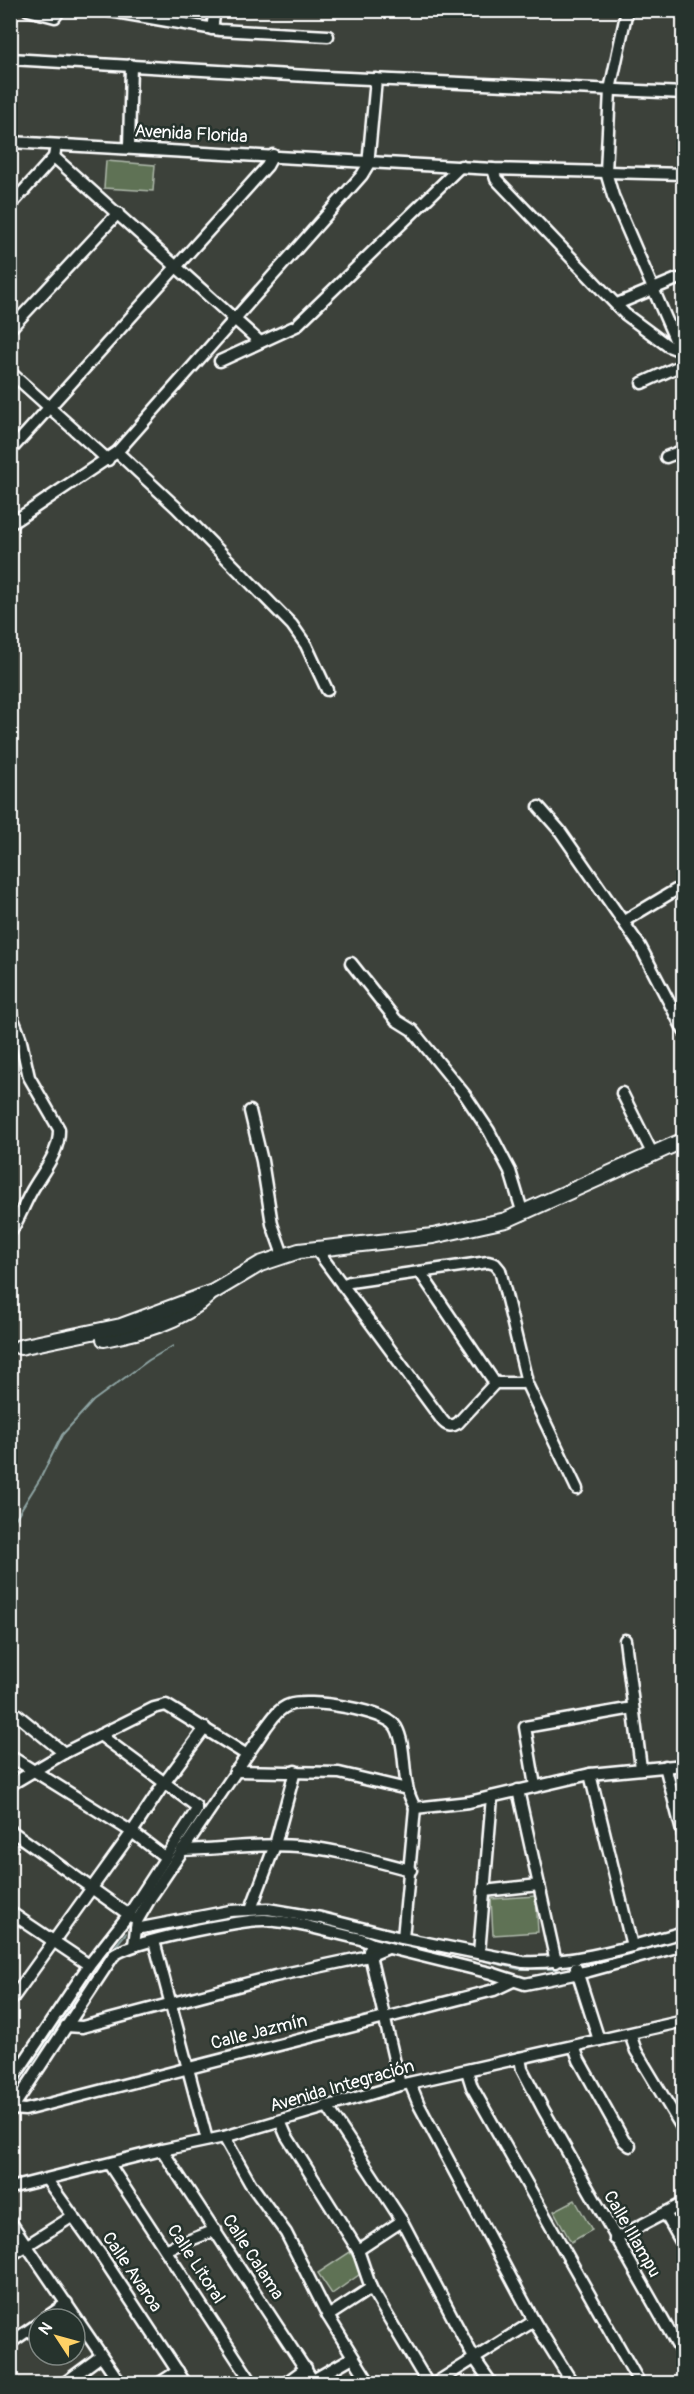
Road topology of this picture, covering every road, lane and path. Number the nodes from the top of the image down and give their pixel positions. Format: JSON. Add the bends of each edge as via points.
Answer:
{"nodes":[{"id":1,"x":28,"y":10,"type":"edge"},
{"id":2,"x":60,"y":10,"type":"edge"},
{"id":3,"x":104,"y":10,"type":"edge"},
{"id":4,"x":215,"y":10,"type":"edge"},
{"id":5,"x":627,"y":10,"type":"edge"},
{"id":6,"x":212,"y":29,"type":"junction"},
{"id":7,"x":328,"y":36,"type":"dead end"},
{"id":8,"x":10,"y":59,"type":"edge"},
{"id":9,"x":131,"y":65,"type":"junction"},
{"id":10,"x":376,"y":79,"type":"junction"},
{"id":11,"x":610,"y":90,"type":"junction"},
{"id":12,"x":684,"y":93,"type":"edge"},
{"id":13,"x":10,"y":142,"type":"edge"},
{"id":14,"x":55,"y":145,"type":"junction"},
{"id":15,"x":129,"y":147,"type":"junction"},
{"id":16,"x":273,"y":156,"type":"junction"},
{"id":17,"x":54,"y":157,"type":"junction"},
{"id":18,"x":369,"y":160,"type":"junction"},
{"id":19,"x":461,"y":166,"type":"junction"},
{"id":20,"x":493,"y":169,"type":"junction"},
{"id":21,"x":606,"y":172,"type":"junction"},
{"id":22,"x":684,"y":174,"type":"edge"},
{"id":23,"x":10,"y":206,"type":"edge"},
{"id":24,"x":118,"y":213,"type":"junction"},
{"id":25,"x":177,"y":266,"type":"junction"},
{"id":26,"x":677,"y":279,"type":"dead end"},
{"id":27,"x":653,"y":289,"type":"junction"},
{"id":28,"x":617,"y":304,"type":"junction"},
{"id":29,"x":235,"y":317,"type":"junction"},
{"id":30,"x":10,"y":329,"type":"edge"},
{"id":31,"x":260,"y":342,"type":"junction"},
{"id":32,"x":682,"y":352,"type":"edge"},
{"id":33,"x":220,"y":362,"type":"dead end"},
{"id":34,"x":684,"y":364,"type":"edge"},
{"id":35,"x":10,"y":372,"type":"edge"},
{"id":36,"x":642,"y":383,"type":"dead end"},
{"id":37,"x":50,"y":407,"type":"junction"},
{"id":38,"x":684,"y":450,"type":"edge"},
{"id":39,"x":10,"y":451,"type":"edge"},
{"id":40,"x":117,"y":452,"type":"junction"},
{"id":41,"x":666,"y":458,"type":"dead end"},
{"id":42,"x":108,"y":460,"type":"junction"},
{"id":43,"x":10,"y":524,"type":"edge"},
{"id":44,"x":327,"y":690,"type":"dead end"},
{"id":45,"x":539,"y":807,"type":"dead end"},
{"id":46,"x":684,"y":885,"type":"edge"},
{"id":47,"x":624,"y":921,"type":"junction"},
{"id":48,"x":351,"y":963,"type":"dead end"},
{"id":49,"x":10,"y":1011,"type":"edge"},
{"id":50,"x":684,"y":1031,"type":"edge"},
{"id":51,"x":622,"y":1093,"type":"dead end"},
{"id":52,"x":250,"y":1111,"type":"dead end"},
{"id":53,"x":684,"y":1140,"type":"edge"},
{"id":54,"x":653,"y":1155,"type":"junction"},
{"id":55,"x":523,"y":1214,"type":"junction"},
{"id":56,"x":10,"y":1233,"type":"edge"},
{"id":57,"x":316,"y":1249,"type":"junction"},
{"id":58,"x":284,"y":1255,"type":"junction"},
{"id":59,"x":420,"y":1272,"type":"junction"},
{"id":60,"x":342,"y":1285,"type":"junction"},
{"id":61,"x":15,"y":1347,"type":"edge"},
{"id":62,"x":525,"y":1380,"type":"junction"},
{"id":63,"x":495,"y":1383,"type":"junction"},
{"id":64,"x":577,"y":1489,"type":"dead end"},
{"id":65,"x":625,"y":1640,"type":"dead end"},
{"id":66,"x":633,"y":1708,"type":"junction"},
{"id":67,"x":10,"y":1709,"type":"edge"},
{"id":68,"x":205,"y":1728,"type":"junction"},
{"id":69,"x":100,"y":1735,"type":"junction"},
{"id":70,"x":64,"y":1753,"type":"junction"},
{"id":71,"x":246,"y":1755,"type":"junction"},
{"id":72,"x":10,"y":1756,"type":"edge"},
{"id":73,"x":684,"y":1765,"type":"edge"},
{"id":74,"x":665,"y":1766,"type":"junction"},
{"id":75,"x":641,"y":1768,"type":"junction"},
{"id":76,"x":235,"y":1771,"type":"junction"},
{"id":77,"x":295,"y":1771,"type":"junction"},
{"id":78,"x":35,"y":1772,"type":"junction"},
{"id":79,"x":590,"y":1774,"type":"junction"},
{"id":80,"x":165,"y":1782,"type":"junction"},
{"id":81,"x":10,"y":1785,"type":"edge"},
{"id":82,"x":535,"y":1786,"type":"junction"},
{"id":83,"x":407,"y":1789,"type":"junction"},
{"id":84,"x":518,"y":1790,"type":"junction"},
{"id":85,"x":492,"y":1797,"type":"junction"},
{"id":86,"x":415,"y":1808,"type":"junction"},
{"id":87,"x":10,"y":1830,"type":"edge"},
{"id":88,"x":132,"y":1832,"type":"junction"},
{"id":89,"x":684,"y":1839,"type":"edge"},
{"id":90,"x":275,"y":1845,"type":"junction"},
{"id":91,"x":183,"y":1850,"type":"junction"},
{"id":92,"x":165,"y":1857,"type":"junction"},
{"id":93,"x":411,"y":1870,"type":"junction"},
{"id":94,"x":539,"y":1885,"type":"junction"},
{"id":95,"x":90,"y":1889,"type":"junction"},
{"id":96,"x":484,"y":1891,"type":"junction"},
{"id":97,"x":251,"y":1909,"type":"junction"},
{"id":98,"x":10,"y":1912,"type":"edge"},
{"id":99,"x":134,"y":1921,"type":"junction"},
{"id":100,"x":684,"y":1932,"type":"edge"},
{"id":101,"x":400,"y":1938,"type":"junction"},
{"id":102,"x":154,"y":1941,"type":"junction"},
{"id":103,"x":54,"y":1942,"type":"junction"},
{"id":104,"x":367,"y":1942,"type":"junction"},
{"id":105,"x":134,"y":1945,"type":"junction"},
{"id":106,"x":684,"y":1945,"type":"edge"},
{"id":107,"x":632,"y":1946,"type":"junction"},
{"id":108,"x":388,"y":1948,"type":"junction"},
{"id":109,"x":479,"y":1953,"type":"junction"},
{"id":110,"x":369,"y":1956,"type":"junction"},
{"id":111,"x":574,"y":1958,"type":"junction"},
{"id":112,"x":556,"y":1962,"type":"junction"},
{"id":113,"x":89,"y":1965,"type":"junction"},
{"id":114,"x":577,"y":1973,"type":"junction"},
{"id":115,"x":513,"y":1981,"type":"junction"},
{"id":116,"x":11,"y":1999,"type":"edge"},
{"id":117,"x":172,"y":2004,"type":"junction"},
{"id":118,"x":384,"y":2017,"type":"junction"},
{"id":119,"x":684,"y":2021,"type":"edge"},
{"id":120,"x":66,"y":2026,"type":"junction"},
{"id":121,"x":630,"y":2034,"type":"junction"},
{"id":122,"x":599,"y":2040,"type":"junction"},
{"id":123,"x":574,"y":2046,"type":"junction"},
{"id":124,"x":520,"y":2058,"type":"junction"},
{"id":125,"x":188,"y":2067,"type":"junction"},
{"id":126,"x":467,"y":2071,"type":"junction"},
{"id":127,"x":12,"y":2076,"type":"edge"},
{"id":128,"x":405,"y":2084,"type":"junction"},
{"id":129,"x":327,"y":2106,"type":"junction"},
{"id":130,"x":11,"y":2110,"type":"edge"},
{"id":131,"x":280,"y":2121,"type":"junction"},
{"id":132,"x":684,"y":2131,"type":"edge"},
{"id":133,"x":224,"y":2137,"type":"junction"},
{"id":134,"x":207,"y":2140,"type":"junction"},
{"id":135,"x":630,"y":2146,"type":"dead end"},
{"id":136,"x":162,"y":2150,"type":"junction"},
{"id":137,"x":109,"y":2164,"type":"junction"},
{"id":138,"x":47,"y":2180,"type":"junction"},
{"id":139,"x":10,"y":2188,"type":"edge"},
{"id":140,"x":684,"y":2203,"type":"edge"},
{"id":141,"x":665,"y":2213,"type":"junction"},
{"id":142,"x":73,"y":2216,"type":"junction"},
{"id":143,"x":10,"y":2221,"type":"edge"},
{"id":144,"x":402,"y":2221,"type":"junction"},
{"id":145,"x":216,"y":2230,"type":"junction"},
{"id":146,"x":615,"y":2239,"type":"junction"},
{"id":147,"x":27,"y":2244,"type":"junction"},
{"id":148,"x":684,"y":2247,"type":"edge"},
{"id":149,"x":166,"y":2249,"type":"junction"},
{"id":150,"x":358,"y":2250,"type":"junction"},
{"id":151,"x":10,"y":2256,"type":"edge"},
{"id":152,"x":370,"y":2288,"type":"junction"},
{"id":153,"x":67,"y":2303,"type":"junction"},
{"id":154,"x":61,"y":2307,"type":"edge"},
{"id":155,"x":328,"y":2316,"type":"junction"},
{"id":156,"x":534,"y":2322,"type":"junction"},
{"id":157,"x":27,"y":2331,"type":"edge"},
{"id":158,"x":10,"y":2343,"type":"edge"},
{"id":159,"x":101,"y":2356,"type":"junction"},
{"id":160,"x":353,"y":2357,"type":"junction"},
{"id":161,"x":684,"y":2357,"type":"edge"},
{"id":162,"x":474,"y":2358,"type":"junction"},
{"id":163,"x":306,"y":2368,"type":"junction"},
{"id":164,"x":178,"y":2371,"type":"junction"},
{"id":165,"x":314,"y":2382,"type":"edge"},
{"id":166,"x":63,"y":2384,"type":"edge"},
{"id":167,"x":121,"y":2384,"type":"edge"},
{"id":168,"x":158,"y":2384,"type":"edge"},
{"id":169,"x":186,"y":2384,"type":"edge"},
{"id":170,"x":253,"y":2384,"type":"edge"},
{"id":171,"x":284,"y":2384,"type":"edge"},
{"id":172,"x":370,"y":2384,"type":"edge"},
{"id":173,"x":428,"y":2384,"type":"edge"},
{"id":174,"x":434,"y":2384,"type":"edge"},
{"id":175,"x":492,"y":2384,"type":"edge"},
{"id":176,"x":573,"y":2384,"type":"edge"},
{"id":177,"x":640,"y":2384,"type":"edge"}],
"edges":[{"from":1,"to":2,"type":"street","via":[[55,17]]},
{"from":3,"to":6,"type":"street"},
{"from":4,"to":6,"type":"street"},
{"from":5,"to":11,"type":"street"},
{"from":6,"to":7,"type":"street"},
{"from":8,"to":9,"type":"street"},
{"from":9,"to":10,"type":"street"},
{"from":9,"to":15,"type":"street"},
{"from":10,"to":11,"type":"street"},
{"from":10,"to":18,"type":"street"},
{"from":11,"to":12,"type":"street"},
{"from":11,"to":21,"type":"street"},
{"from":13,"to":14,"type":"street","name":"Avenida Florida"},
{"from":14,"to":15,"type":"street","name":"Avenida Florida"},
{"from":14,"to":17,"type":"street"},
{"from":15,"to":16,"type":"street","name":"Avenida Florida"},
{"from":16,"to":18,"type":"street","name":"Avenida Florida"},
{"from":16,"to":25,"type":"street"},
{"from":17,"to":23,"type":"street"},
{"from":17,"to":24,"type":"street"},
{"from":18,"to":19,"type":"street","name":"Avenida Florida"},
{"from":18,"to":29,"type":"street","via":[[365,171],[338,203]]},
{"from":19,"to":20,"type":"street","name":"Avenida Florida"},
{"from":19,"to":31,"type":"street","via":[[296,326]]},
{"from":20,"to":21,"type":"street","name":"Avenida Florida"},
{"from":20,"to":28,"type":"street","via":[[496,179]]},
{"from":21,"to":22,"type":"street","name":"Avenida Florida"},
{"from":21,"to":27,"type":"street"},
{"from":24,"to":25,"type":"street"},
{"from":24,"to":30,"type":"street"},
{"from":25,"to":29,"type":"street"},
{"from":25,"to":37,"type":"street"},
{"from":26,"to":27,"type":"street"},
{"from":27,"to":28,"type":"street"},
{"from":27,"to":32,"type":"street"},
{"from":28,"to":32,"type":"street","via":[[664,344]]},
{"from":29,"to":31,"type":"street"},
{"from":29,"to":40,"type":"street"},
{"from":31,"to":33,"type":"street"},
{"from":34,"to":36,"type":"street"},
{"from":35,"to":37,"type":"street"},
{"from":37,"to":39,"type":"street"},
{"from":37,"to":42,"type":"street"},
{"from":38,"to":41,"type":"street"},
{"from":40,"to":42,"type":"street"},
{"from":40,"to":44,"type":"street","via":[[287,620],[306,645]]},
{"from":42,"to":43,"type":"street"},
{"from":45,"to":47,"type":"street"},
{"from":46,"to":47,"type":"street"},
{"from":47,"to":50,"type":"street"},
{"from":48,"to":55,"type":"street","via":[[396,1020],[412,1030],[465,1095],[510,1171]]},
{"from":49,"to":56,"type":"street","via":[[29,1077],[60,1136],[56,1151]]},
{"from":51,"to":54,"type":"street"},
{"from":52,"to":58,"type":"street","via":[[272,1224]]},
{"from":53,"to":54,"type":"street"},
{"from":54,"to":55,"type":"street"},
{"from":55,"to":57,"type":"street","via":[[433,1236]]},
{"from":57,"to":58,"type":"street"},
{"from":57,"to":60,"type":"street"},
{"from":58,"to":61,"type":"street","via":[[260,1264],[213,1292],[121,1326]]},
{"from":59,"to":60,"type":"street"},
{"from":59,"to":62,"type":"street","via":[[488,1262],[497,1265],[527,1375]]},
{"from":59,"to":63,"type":"street"},
{"from":60,"to":63,"type":"street","via":[[444,1423],[458,1423]]},
{"from":62,"to":63,"type":"street"},
{"from":62,"to":64,"type":"street"},
{"from":65,"to":66,"type":"street"},
{"from":66,"to":75,"type":"street"},
{"from":66,"to":82,"type":"street","via":[[525,1727]]},
{"from":67,"to":70,"type":"street"},
{"from":68,"to":69,"type":"street","via":[[166,1705]]},
{"from":68,"to":71,"type":"street"},
{"from":68,"to":80,"type":"street"},
{"from":69,"to":70,"type":"street"},
{"from":69,"to":80,"type":"street"},
{"from":70,"to":78,"type":"street"},
{"from":71,"to":76,"type":"street"},
{"from":71,"to":83,"type":"street","via":[[278,1711],[292,1704],[333,1704],[384,1718],[395,1725]]},
{"from":72,"to":78,"type":"street"},
{"from":73,"to":74,"type":"street"},
{"from":74,"to":75,"type":"street"},
{"from":74,"to":89,"type":"street"},
{"from":75,"to":79,"type":"street"},
{"from":76,"to":77,"type":"street"},
{"from":76,"to":91,"type":"street"},
{"from":77,"to":83,"type":"street","via":[[339,1773]]},
{"from":77,"to":90,"type":"street"},
{"from":78,"to":81,"type":"street"},
{"from":78,"to":88,"type":"street"},
{"from":79,"to":82,"type":"street"},
{"from":79,"to":107,"type":"street"},
{"from":80,"to":88,"type":"street"},
{"from":80,"to":92,"type":"street","via":[[196,1806]]},
{"from":82,"to":84,"type":"street"},
{"from":83,"to":86,"type":"street"},
{"from":84,"to":85,"type":"street"},
{"from":84,"to":94,"type":"street"},
{"from":85,"to":86,"type":"street"},
{"from":85,"to":96,"type":"street"},
{"from":86,"to":93,"type":"street"},
{"from":87,"to":95,"type":"street"},
{"from":88,"to":92,"type":"street"},
{"from":88,"to":95,"type":"street"},
{"from":90,"to":91,"type":"street"},
{"from":90,"to":93,"type":"street","via":[[333,1851]]},
{"from":90,"to":97,"type":"street"},
{"from":91,"to":99,"type":"street"},
{"from":92,"to":99,"type":"street"},
{"from":93,"to":101,"type":"street"},
{"from":94,"to":96,"type":"street"},
{"from":94,"to":112,"type":"street"},
{"from":95,"to":99,"type":"street"},
{"from":95,"to":103,"type":"street"},
{"from":96,"to":109,"type":"street"},
{"from":97,"to":99,"type":"street"},
{"from":97,"to":101,"type":"street","via":[[294,1912]]},
{"from":98,"to":103,"type":"street"},
{"from":99,"to":105,"type":"street"},
{"from":99,"to":113,"type":"street"},
{"from":100,"to":107,"type":"street"},
{"from":101,"to":108,"type":"street"},
{"from":101,"to":109,"type":"street"},
{"from":102,"to":104,"type":"street","via":[[262,1920],[298,1924]]},
{"from":102,"to":105,"type":"street"},
{"from":102,"to":117,"type":"street"},
{"from":103,"to":113,"type":"street"},
{"from":103,"to":116,"type":"street"},
{"from":104,"to":108,"type":"street"},
{"from":104,"to":110,"type":"street"},
{"from":105,"to":120,"type":"street","via":[[113,1956]]},
{"from":106,"to":114,"type":"street"},
{"from":107,"to":111,"type":"street"},
{"from":108,"to":110,"type":"street"},
{"from":108,"to":115,"type":"street"},
{"from":109,"to":112,"type":"street","via":[[523,1962]]},
{"from":110,"to":117,"type":"street"},
{"from":110,"to":118,"type":"street"},
{"from":111,"to":112,"type":"street"},
{"from":111,"to":114,"type":"street"},
{"from":113,"to":127,"type":"street"},
{"from":114,"to":115,"type":"street","via":[[525,1984]]},
{"from":114,"to":122,"type":"street"},
{"from":115,"to":118,"type":"street","name":"Calle Jazmín","via":[[494,1990]]},
{"from":117,"to":120,"type":"street","via":[[82,2027]]},
{"from":117,"to":125,"type":"street"},
{"from":118,"to":125,"type":"street","name":"Calle Jazmín"},
{"from":118,"to":128,"type":"street"},
{"from":119,"to":121,"type":"street","name":"Avenida Integración"},
{"from":120,"to":130,"type":"street"},
{"from":121,"to":122,"type":"street","name":"Avenida Integración"},
{"from":121,"to":132,"type":"street"},
{"from":122,"to":123,"type":"street","name":"Avenida Integración"},
{"from":123,"to":124,"type":"street","name":"Avenida Integración"},
{"from":123,"to":135,"type":"street"},
{"from":124,"to":126,"type":"street","name":"Avenida Integración"},
{"from":124,"to":146,"type":"street","name":"Calle Illampu","via":[[525,2076]]},
{"from":125,"to":130,"type":"street","name":"Calle Jazmín","via":[[25,2110]]},
{"from":125,"to":134,"type":"street"},
{"from":126,"to":128,"type":"street","name":"Avenida Integración"},
{"from":126,"to":177,"type":"street","via":[[472,2087]]},
{"from":128,"to":129,"type":"street","name":"Avenida Integración"},
{"from":128,"to":156,"type":"street"},
{"from":129,"to":131,"type":"street","name":"Avenida Integración"},
{"from":129,"to":144,"type":"street"},
{"from":131,"to":133,"type":"street","name":"Avenida Integración"},
{"from":131,"to":150,"type":"street"},
{"from":133,"to":134,"type":"street","name":"Avenida Integración"},
{"from":133,"to":155,"type":"street","via":[[250,2183],[286,2233]]},
{"from":134,"to":136,"type":"street","name":"Avenida Integración"},
{"from":136,"to":137,"type":"street","name":"Avenida Integración"},
{"from":136,"to":145,"type":"street","name":"Calle Calama"},
{"from":137,"to":138,"type":"street","name":"Avenida Integración"},
{"from":137,"to":149,"type":"street","name":"Calle Litoral"},
{"from":138,"to":139,"type":"street","name":"Avenida Integración"},
{"from":138,"to":142,"type":"street","name":"Calle Avaroa"},
{"from":140,"to":141,"type":"street"},
{"from":141,"to":146,"type":"street"},
{"from":141,"to":148,"type":"street"},
{"from":142,"to":147,"type":"street"},
{"from":142,"to":164,"type":"street","name":"Calle Avaroa"},
{"from":143,"to":147,"type":"street"},
{"from":144,"to":150,"type":"street"},
{"from":144,"to":162,"type":"street"},
{"from":145,"to":149,"type":"street"},
{"from":145,"to":163,"type":"street","name":"Calle Calama"},
{"from":146,"to":161,"type":"street","name":"Calle Illampu"},
{"from":147,"to":151,"type":"street"},
{"from":147,"to":153,"type":"street"},
{"from":149,"to":170,"type":"street","name":"Calle Litoral"},
{"from":150,"to":152,"type":"street"},
{"from":152,"to":155,"type":"street"},
{"from":152,"to":173,"type":"street"},
{"from":153,"to":154,"type":"street"},
{"from":153,"to":159,"type":"street"},
{"from":155,"to":160,"type":"street"},
{"from":156,"to":162,"type":"street"},
{"from":156,"to":176,"type":"street"},
{"from":157,"to":158,"type":"street"},
{"from":159,"to":166,"type":"street"},
{"from":159,"to":167,"type":"street"},
{"from":160,"to":165,"type":"street"},
{"from":160,"to":172,"type":"street"},
{"from":162,"to":174,"type":"street"},
{"from":162,"to":175,"type":"street"},
{"from":163,"to":165,"type":"street","name":"Calle Calama"},
{"from":163,"to":171,"type":"street"},
{"from":164,"to":168,"type":"street"},
{"from":164,"to":169,"type":"street","name":"Calle Avaroa"}]}
